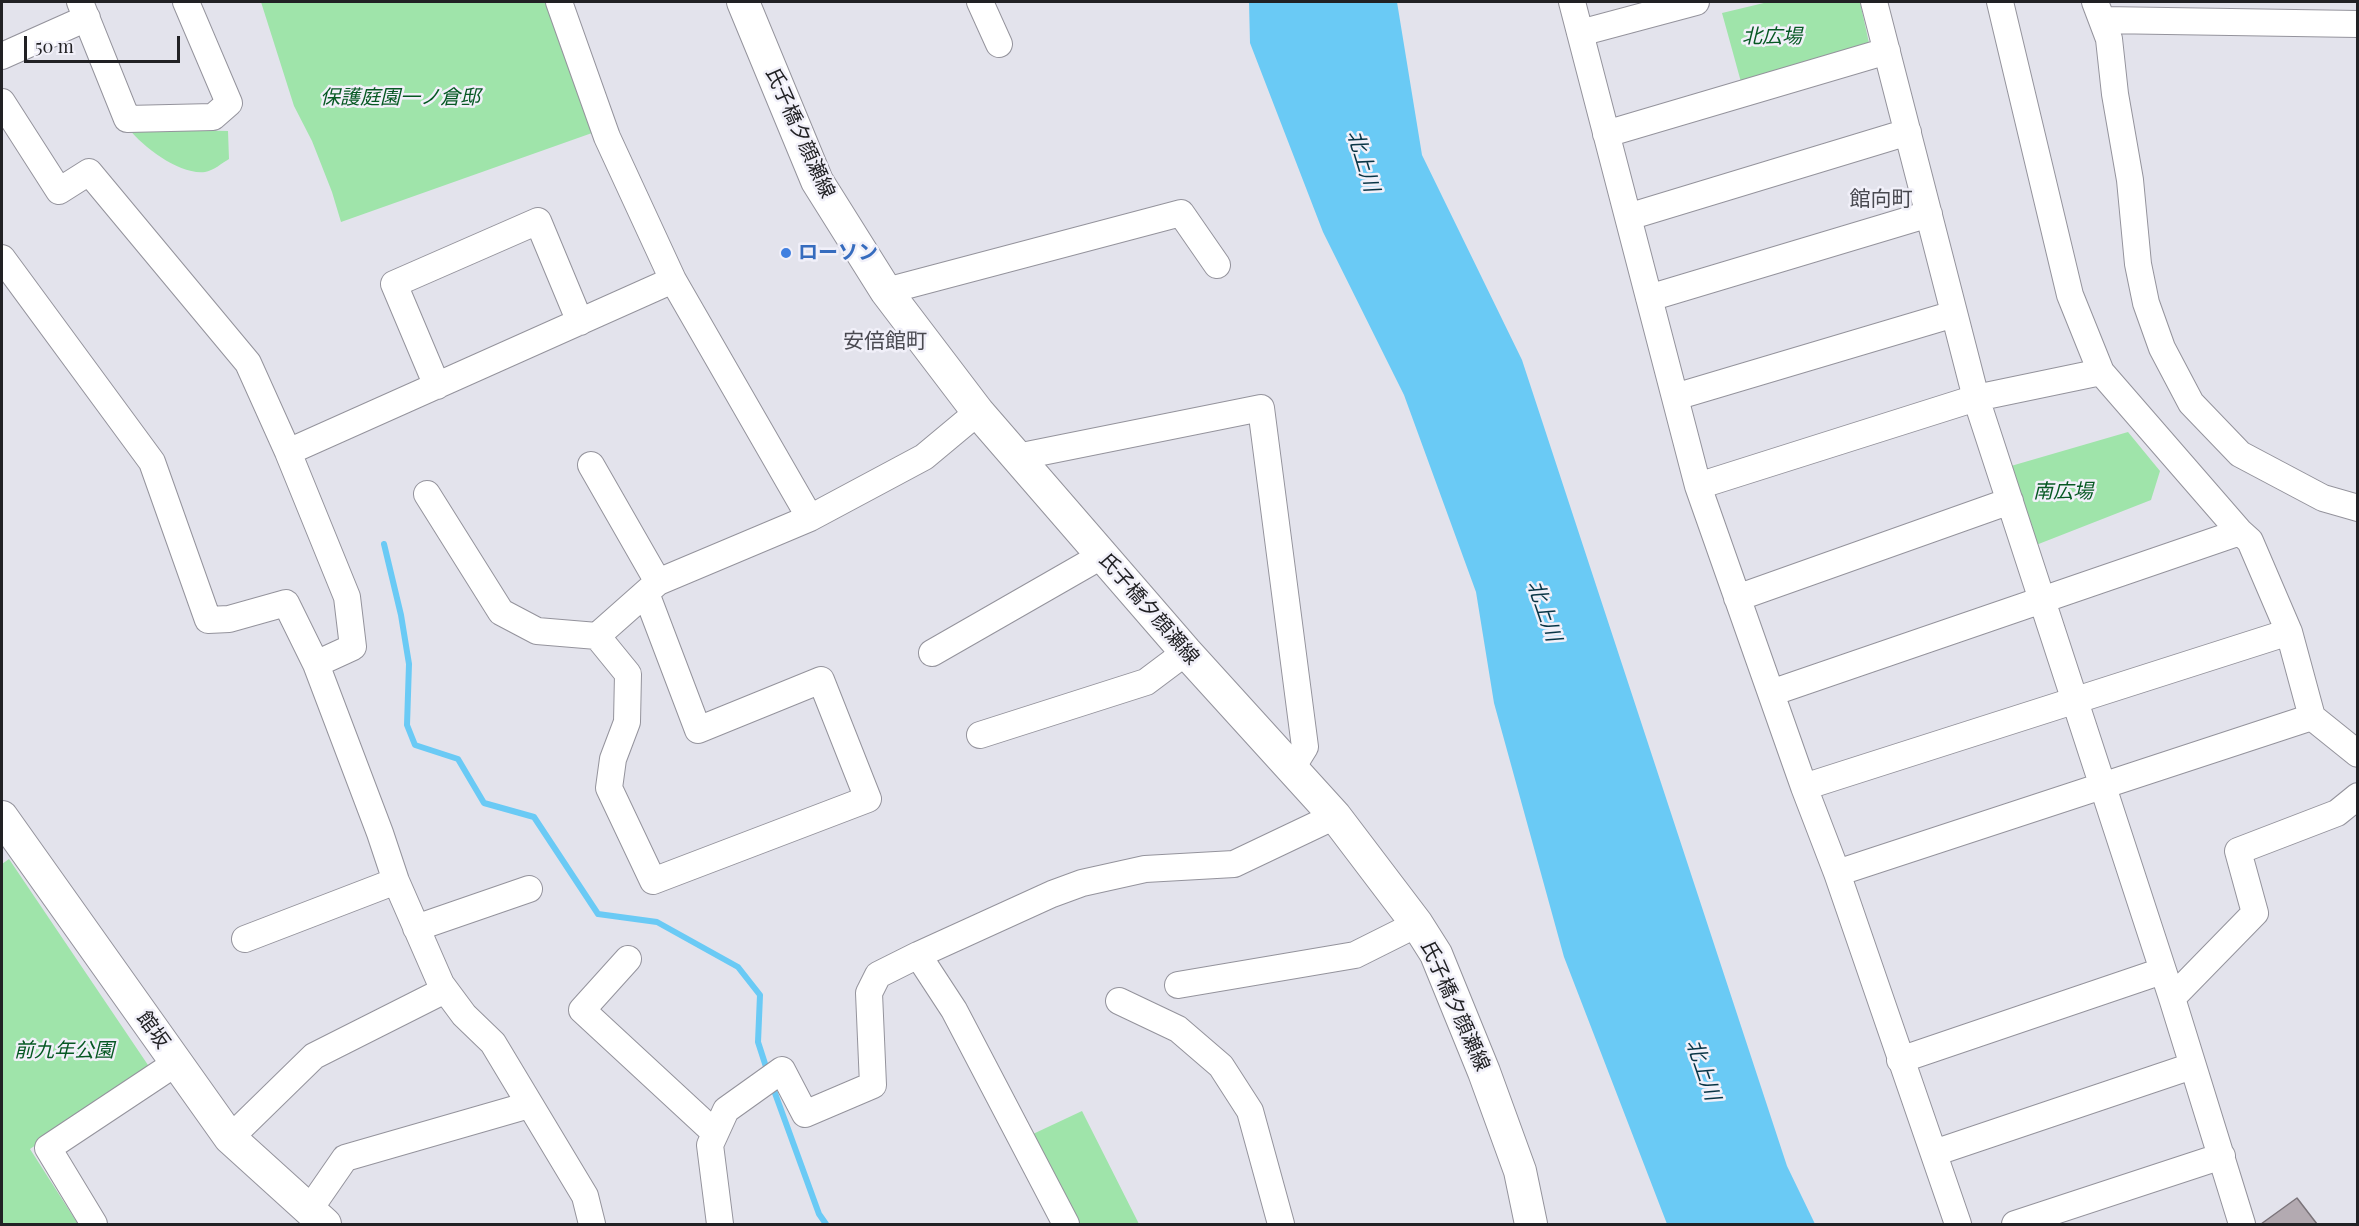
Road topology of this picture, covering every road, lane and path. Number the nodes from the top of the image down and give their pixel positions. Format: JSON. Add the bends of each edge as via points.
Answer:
{"nodes":[{"id":1,"x":186,"y":2,"type":"edge"},
{"id":2,"x":559,"y":2,"type":"edge"},
{"id":3,"x":743,"y":2,"type":"edge"},
{"id":4,"x":980,"y":2,"type":"edge"},
{"id":5,"x":1572,"y":2,"type":"edge"},
{"id":6,"x":1696,"y":2,"type":"edge"},
{"id":7,"x":1874,"y":2,"type":"edge"},
{"id":8,"x":2000,"y":2,"type":"edge"},
{"id":9,"x":84,"y":10,"type":"edge"},
{"id":10,"x":2099,"y":11,"type":"edge"},
{"id":11,"x":2358,"y":24,"type":"edge"},
{"id":12,"x":1580,"y":33,"type":"junction"},
{"id":13,"x":999,"y":44,"type":"dead end"},
{"id":14,"x":1887,"y":51,"type":"junction"},
{"id":15,"x":2,"y":56,"type":"edge"},
{"id":16,"x":2,"y":102,"type":"edge"},
{"id":17,"x":1908,"y":132,"type":"junction"},
{"id":18,"x":1606,"y":134,"type":"junction"},
{"id":19,"x":1929,"y":214,"type":"junction"},
{"id":20,"x":1628,"y":217,"type":"junction"},
{"id":21,"x":2,"y":258,"type":"edge"},
{"id":22,"x":1217,"y":265,"type":"dead end"},
{"id":23,"x":673,"y":280,"type":"junction"},
{"id":24,"x":886,"y":291,"type":"junction"},
{"id":25,"x":1649,"y":298,"type":"junction"},
{"id":26,"x":1954,"y":314,"type":"junction"},
{"id":27,"x":580,"y":322,"type":"junction"},
{"id":28,"x":2101,"y":372,"type":"junction"},
{"id":29,"x":437,"y":386,"type":"junction"},
{"id":30,"x":1675,"y":397,"type":"junction"},
{"id":31,"x":1976,"y":398,"type":"junction"},
{"id":32,"x":978,"y":412,"type":"junction"},
{"id":33,"x":288,"y":452,"type":"junction"},
{"id":34,"x":1017,"y":457,"type":"junction"},
{"id":35,"x":591,"y":465,"type":"dead end"},
{"id":36,"x":1698,"y":486,"type":"junction"},
{"id":37,"x":428,"y":494,"type":"dead end"},
{"id":38,"x":2010,"y":501,"type":"junction"},
{"id":39,"x":2358,"y":508,"type":"edge"},
{"id":40,"x":810,"y":518,"type":"junction"},
{"id":41,"x":2240,"y":532,"type":"junction"},
{"id":42,"x":1102,"y":555,"type":"junction"},
{"id":43,"x":652,"y":588,"type":"junction"},
{"id":44,"x":1737,"y":598,"type":"junction"},
{"id":45,"x":2043,"y":601,"type":"junction"},
{"id":46,"x":2289,"y":632,"type":"junction"},
{"id":47,"x":597,"y":636,"type":"junction"},
{"id":48,"x":1186,"y":652,"type":"junction"},
{"id":49,"x":932,"y":653,"type":"dead end"},
{"id":50,"x":316,"y":664,"type":"junction"},
{"id":51,"x":1771,"y":693,"type":"junction"},
{"id":52,"x":2075,"y":700,"type":"junction"},
{"id":53,"x":2312,"y":717,"type":"junction"},
{"id":54,"x":980,"y":735,"type":"dead end"},
{"id":55,"x":2358,"y":754,"type":"edge"},
{"id":56,"x":1292,"y":768,"type":"junction"},
{"id":57,"x":2102,"y":786,"type":"junction"},
{"id":58,"x":1804,"y":787,"type":"junction"},
{"id":59,"x":2358,"y":796,"type":"edge"},
{"id":60,"x":1335,"y":816,"type":"junction"},
{"id":61,"x":6,"y":835,"type":"edge"},
{"id":62,"x":1837,"y":873,"type":"junction"},
{"id":63,"x":396,"y":881,"type":"junction"},
{"id":64,"x":529,"y":889,"type":"dead end"},
{"id":65,"x":1417,"y":924,"type":"junction"},
{"id":66,"x":416,"y":928,"type":"junction"},
{"id":67,"x":245,"y":939,"type":"dead end"},
{"id":68,"x":918,"y":955,"type":"junction"},
{"id":69,"x":628,"y":959,"type":"dead end"},
{"id":70,"x":2162,"y":971,"type":"junction"},
{"id":71,"x":1178,"y":985,"type":"dead end"},
{"id":72,"x":445,"y":990,"type":"junction"},
{"id":73,"x":2172,"y":998,"type":"junction"},
{"id":74,"x":1119,"y":1000,"type":"dead end"},
{"id":75,"x":1900,"y":1060,"type":"junction"},
{"id":76,"x":176,"y":1063,"type":"junction"},
{"id":77,"x":2193,"y":1066,"type":"junction"},
{"id":78,"x":529,"y":1105,"type":"junction"},
{"id":79,"x":715,"y":1133,"type":"junction"},
{"id":80,"x":230,"y":1138,"type":"junction"},
{"id":81,"x":1934,"y":1153,"type":"junction"},
{"id":82,"x":2222,"y":1155,"type":"junction"},
{"id":83,"x":317,"y":1217,"type":"edge"},
{"id":84,"x":94,"y":1224,"type":"edge"},
{"id":85,"x":592,"y":1224,"type":"edge"},
{"id":86,"x":720,"y":1224,"type":"edge"},
{"id":87,"x":1066,"y":1224,"type":"edge"},
{"id":88,"x":1281,"y":1224,"type":"edge"},
{"id":89,"x":1531,"y":1224,"type":"edge"},
{"id":90,"x":1958,"y":1224,"type":"edge"},
{"id":91,"x":2015,"y":1224,"type":"edge"},
{"id":92,"x":2242,"y":1224,"type":"edge"}],
"edges":[{"from":1,"to":9,"type":"street","via":[[230,103],[213,117],[127,119]]},
{"from":2,"to":23,"type":"street","via":[[607,137]]},
{"from":3,"to":24,"type":"main road","name":"氏子橋夕顔瀬線","via":[[817,181]]},
{"from":4,"to":13,"type":"street"},
{"from":5,"to":12,"type":"street"},
{"from":6,"to":12,"type":"street"},
{"from":7,"to":14,"type":"street"},
{"from":8,"to":28,"type":"street","via":[[2070,295]]},
{"from":9,"to":15,"type":"street"},
{"from":10,"to":11,"type":"street"},
{"from":10,"to":39,"type":"street","via":[[2109,39],[2138,264],[2146,303],[2162,348],[2191,403],[2240,454],[2323,498]]},
{"from":12,"to":18,"type":"street"},
{"from":14,"to":17,"type":"street"},
{"from":14,"to":18,"type":"street"},
{"from":16,"to":33,"type":"street","via":[[58,191],[89,172],[248,363]]},
{"from":17,"to":19,"type":"street"},
{"from":17,"to":20,"type":"street"},
{"from":18,"to":20,"type":"street"},
{"from":19,"to":25,"type":"street"},
{"from":19,"to":26,"type":"street"},
{"from":20,"to":25,"type":"street"},
{"from":21,"to":50,"type":"street","via":[[152,462],[208,620],[229,619],[286,603]]},
{"from":22,"to":24,"type":"street","via":[[1181,213]]},
{"from":23,"to":27,"type":"street"},
{"from":23,"to":40,"type":"street"},
{"from":24,"to":32,"type":"main road","name":"氏子橋夕顔瀬線"},
{"from":25,"to":30,"type":"street"},
{"from":26,"to":30,"type":"street"},
{"from":26,"to":31,"type":"street"},
{"from":27,"to":29,"type":"street"},
{"from":27,"to":29,"type":"street","via":[[538,221],[394,284]]},
{"from":28,"to":31,"type":"street"},
{"from":28,"to":41,"type":"street"},
{"from":29,"to":33,"type":"street"},
{"from":30,"to":36,"type":"street"},
{"from":31,"to":36,"type":"street"},
{"from":31,"to":38,"type":"street"},
{"from":32,"to":34,"type":"main road","name":"氏子橋夕顔瀬線"},
{"from":32,"to":40,"type":"street","via":[[924,457]]},
{"from":33,"to":50,"type":"street","via":[[347,597],[353,647]]},
{"from":34,"to":42,"type":"main road","name":"氏子橋夕顔瀬線"},
{"from":34,"to":56,"type":"street","via":[[1261,408],[1305,747]]},
{"from":35,"to":43,"type":"street"},
{"from":36,"to":44,"type":"street"},
{"from":37,"to":47,"type":"street","via":[[501,612],[537,631]]},
{"from":38,"to":44,"type":"street"},
{"from":38,"to":45,"type":"street"},
{"from":40,"to":43,"type":"street"},
{"from":41,"to":45,"type":"street"},
{"from":41,"to":46,"type":"street","via":[[2250,541]]},
{"from":42,"to":48,"type":"main road","name":"氏子橋夕顔瀬線"},
{"from":42,"to":49,"type":"street"},
{"from":43,"to":47,"type":"street"},
{"from":43,"to":47,"type":"street","via":[[698,730],[821,680],[867,799],[653,881],[609,788],[613,759],[627,722],[628,674]]},
{"from":44,"to":51,"type":"street"},
{"from":45,"to":51,"type":"street"},
{"from":45,"to":52,"type":"street"},
{"from":46,"to":52,"type":"street"},
{"from":46,"to":53,"type":"street"},
{"from":48,"to":54,"type":"street","via":[[1146,682]]},
{"from":48,"to":56,"type":"main road","name":"氏子橋夕顔瀬線"},
{"from":50,"to":63,"type":"street"},
{"from":51,"to":58,"type":"street"},
{"from":52,"to":57,"type":"street"},
{"from":52,"to":58,"type":"street"},
{"from":53,"to":55,"type":"street"},
{"from":53,"to":57,"type":"street"},
{"from":56,"to":60,"type":"main road","name":"氏子橋夕顔瀬線"},
{"from":57,"to":62,"type":"street"},
{"from":57,"to":70,"type":"street"},
{"from":58,"to":62,"type":"street"},
{"from":59,"to":73,"type":"street","via":[[2337,813],[2238,851],[2255,913]]},
{"from":60,"to":65,"type":"main road","name":"氏子橋夕顔瀬線"},
{"from":60,"to":68,"type":"street","via":[[1234,864],[1145,869],[1082,883]]},
{"from":61,"to":76,"type":"main road","name":"館坂"},
{"from":62,"to":75,"type":"street"},
{"from":63,"to":66,"type":"street"},
{"from":63,"to":67,"type":"street"},
{"from":64,"to":66,"type":"street"},
{"from":65,"to":71,"type":"street","via":[[1354,955]]},
{"from":65,"to":89,"type":"main road","name":"氏子橋夕顔瀬線","via":[[1436,954],[1484,1072],[1520,1171]]},
{"from":66,"to":72,"type":"street"},
{"from":68,"to":79,"type":"street","via":[[878,975],[869,993],[873,1085],[805,1114],[782,1070],[726,1110]]},
{"from":68,"to":87,"type":"street","via":[[954,1010]]},
{"from":69,"to":79,"type":"street","via":[[582,1010]]},
{"from":70,"to":73,"type":"street"},
{"from":70,"to":75,"type":"street"},
{"from":72,"to":78,"type":"street","via":[[464,1016],[494,1043]]},
{"from":72,"to":80,"type":"street","via":[[314,1056]]},
{"from":73,"to":77,"type":"street"},
{"from":74,"to":88,"type":"street","via":[[1178,1029],[1221,1066],[1250,1111]]},
{"from":75,"to":81,"type":"street"},
{"from":76,"to":80,"type":"main road","name":"館坂"},
{"from":76,"to":84,"type":"street","via":[[48,1148]]},
{"from":77,"to":81,"type":"street"},
{"from":77,"to":82,"type":"street"},
{"from":78,"to":83,"type":"street","via":[[345,1158]]},
{"from":78,"to":85,"type":"street","via":[[585,1196]]},
{"from":79,"to":86,"type":"street","via":[[710,1145]]},
{"from":80,"to":83,"type":"main road","name":"館坂"},
{"from":81,"to":90,"type":"street"},
{"from":82,"to":91,"type":"street"},
{"from":82,"to":92,"type":"street"}]}
